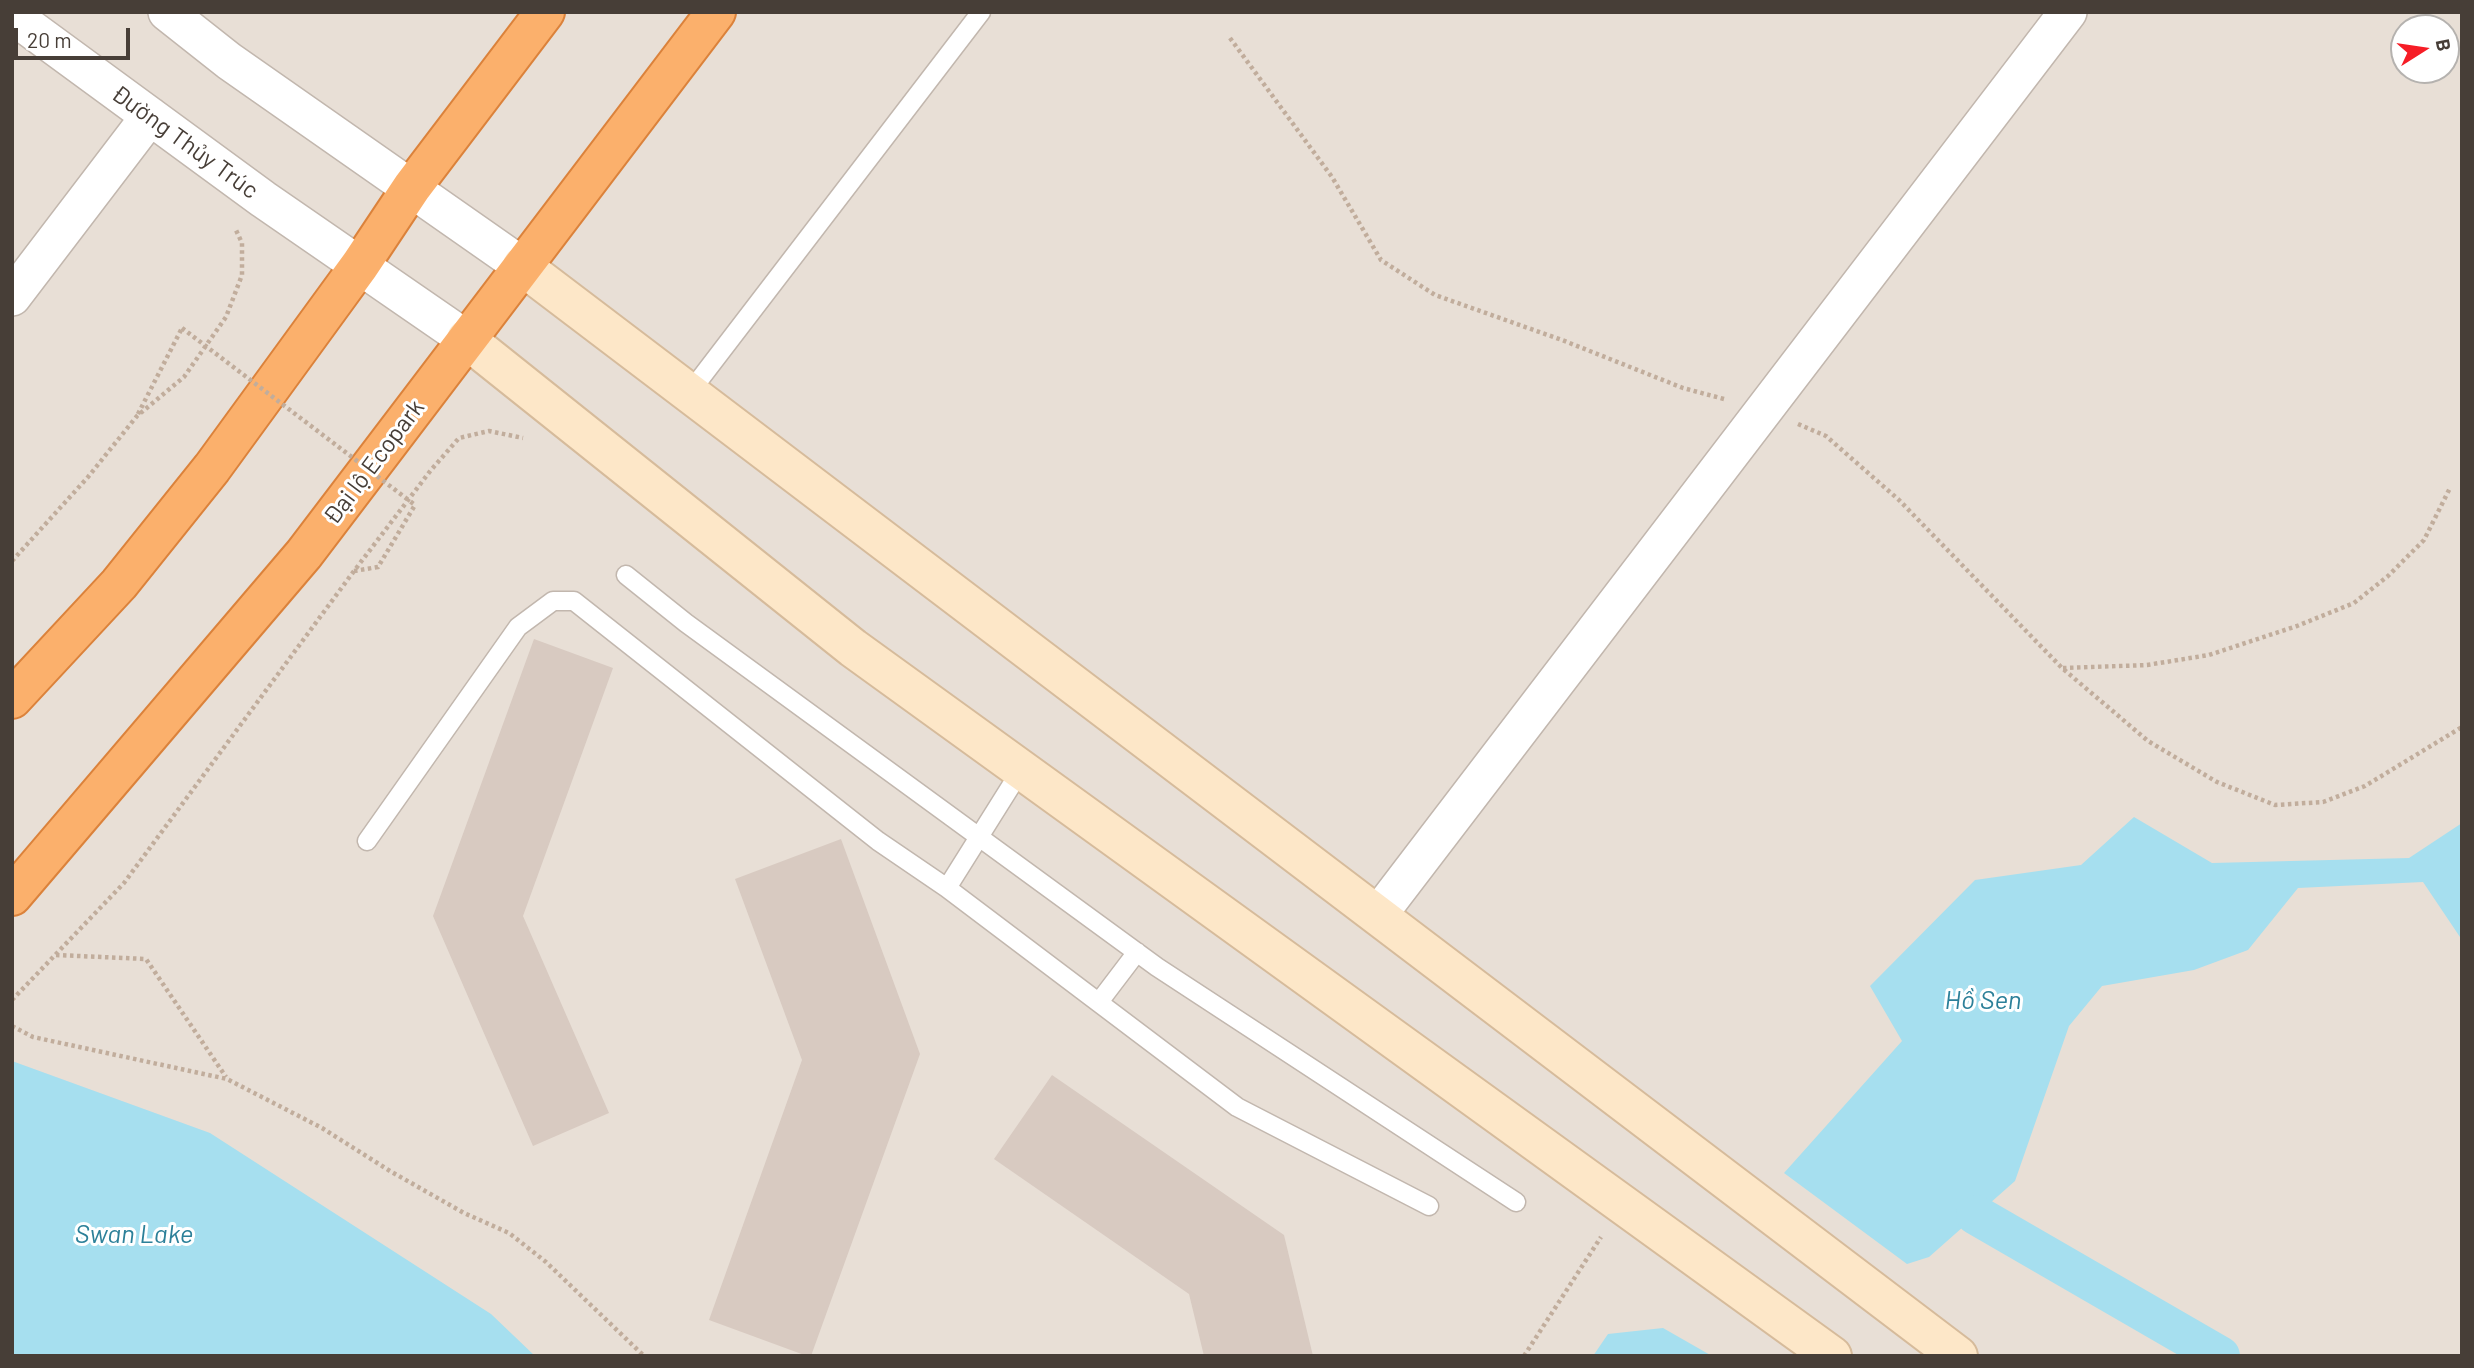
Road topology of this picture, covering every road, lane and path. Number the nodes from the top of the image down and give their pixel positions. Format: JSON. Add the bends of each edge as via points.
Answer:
{"nodes":[{"id":1,"x":167,"y":12,"type":"edge"},
{"id":2,"x":545,"y":12,"type":"edge"},
{"id":3,"x":716,"y":12,"type":"edge"},
{"id":4,"x":981,"y":12,"type":"edge"},
{"id":5,"x":2068,"y":12,"type":"edge"},
{"id":6,"x":12,"y":15,"type":"edge"},
{"id":7,"x":1230,"y":38,"type":"dead end"},
{"id":8,"x":150,"y":116,"type":"junction"},
{"id":9,"x":412,"y":187,"type":"junction"},
{"id":10,"x":232,"y":221,"type":"dead end"},
{"id":11,"x":360,"y":265,"type":"junction"},
{"id":12,"x":523,"y":265,"type":"junction"},
{"id":13,"x":12,"y":297,"type":"edge"},
{"id":14,"x":466,"y":339,"type":"junction"},
{"id":15,"x":690,"y":393,"type":"junction"},
{"id":16,"x":1764,"y":410,"type":"junction"},
{"id":17,"x":137,"y":416,"type":"junction"},
{"id":18,"x":523,"y":438,"type":"dead end"},
{"id":19,"x":2450,"y":488,"type":"dead end"},
{"id":20,"x":12,"y":561,"type":"edge"},
{"id":21,"x":354,"y":570,"type":"junction"},
{"id":22,"x":626,"y":575,"type":"dead end"},
{"id":23,"x":2062,"y":668,"type":"junction"},
{"id":24,"x":12,"y":699,"type":"edge"},
{"id":25,"x":2462,"y":727,"type":"edge"},
{"id":26,"x":1021,"y":770,"type":"junction"},
{"id":27,"x":979,"y":836,"type":"junction"},
{"id":28,"x":367,"y":841,"type":"dead end"},
{"id":29,"x":947,"y":888,"type":"junction"},
{"id":30,"x":19,"y":890,"type":"edge"},
{"id":31,"x":1378,"y":915,"type":"junction"},
{"id":32,"x":1137,"y":952,"type":"junction"},
{"id":33,"x":55,"y":955,"type":"junction"},
{"id":34,"x":12,"y":1000,"type":"edge"},
{"id":35,"x":1099,"y":1002,"type":"junction"},
{"id":36,"x":12,"y":1026,"type":"edge"},
{"id":37,"x":227,"y":1079,"type":"junction"},
{"id":38,"x":1516,"y":1202,"type":"dead end"},
{"id":39,"x":1622,"y":1204,"type":"junction"},
{"id":40,"x":1429,"y":1206,"type":"dead end"},
{"id":41,"x":644,"y":1356,"type":"edge"},
{"id":42,"x":1524,"y":1356,"type":"edge"},
{"id":43,"x":1832,"y":1356,"type":"edge"},
{"id":44,"x":1958,"y":1356,"type":"edge"}],
"edges":[{"from":1,"to":9,"type":"street","via":[[229,61]]},
{"from":2,"to":9,"type":"highway"},
{"from":3,"to":12,"type":"highway","name":"Đại lộ Ecopark"},
{"from":4,"to":15,"type":"lane"},
{"from":5,"to":16,"type":"street"},
{"from":6,"to":8,"type":"street","name":"Đường Thủy Trúc"},
{"from":7,"to":16,"type":"path","via":[[1332,177],[1381,260],[1435,295],[1683,388]]},
{"from":8,"to":11,"type":"street","name":"Đường Thủy Trúc"},
{"from":8,"to":13,"type":"street"},
{"from":9,"to":11,"type":"highway"},
{"from":9,"to":12,"type":"street"},
{"from":10,"to":17,"type":"path","via":[[242,243],[242,275],[226,317],[184,377]]},
{"from":11,"to":14,"type":"street","name":"Đường Thủy Trúc"},
{"from":11,"to":24,"type":"highway","via":[[119,584]]},
{"from":12,"to":14,"type":"highway","name":"Đại lộ Ecopark"},
{"from":12,"to":15,"type":"main road"},
{"from":14,"to":26,"type":"main road","via":[[853,648]]},
{"from":14,"to":30,"type":"highway","name":"Đại lộ Ecopark","via":[[304,554]]},
{"from":15,"to":31,"type":"main road"},
{"from":16,"to":23,"type":"path","via":[[1826,436],[1899,500]]},
{"from":16,"to":31,"type":"street"},
{"from":17,"to":20,"type":"path"},
{"from":17,"to":21,"type":"path","bridge":true,"via":[[182,328],[415,505],[378,567]]},
{"from":18,"to":21,"type":"path","via":[[489,431],[459,438]]},
{"from":19,"to":23,"type":"path","via":[[2424,540],[2354,603],[2209,655],[2147,666]]},
{"from":21,"to":33,"type":"path","via":[[124,883]]},
{"from":22,"to":27,"type":"lane"},
{"from":23,"to":25,"type":"path","via":[[2148,741],[2217,782],[2275,805],[2323,802],[2365,786]]},
{"from":26,"to":27,"type":"lane"},
{"from":26,"to":39,"type":"main road"},
{"from":27,"to":29,"type":"lane"},
{"from":27,"to":32,"type":"lane"},
{"from":28,"to":29,"type":"lane","via":[[518,626],[553,601],[574,601],[878,841]]},
{"from":29,"to":35,"type":"lane"},
{"from":31,"to":44,"type":"main road"},
{"from":32,"to":35,"type":"lane"},
{"from":32,"to":38,"type":"lane"},
{"from":33,"to":34,"type":"path"},
{"from":33,"to":37,"type":"path","via":[[146,959]]},
{"from":35,"to":40,"type":"lane","via":[[1237,1107]]},
{"from":36,"to":37,"type":"path","via":[[33,1037]]},
{"from":37,"to":41,"type":"path","via":[[322,1128],[464,1213],[509,1233]]},
{"from":39,"to":42,"type":"path"},
{"from":39,"to":43,"type":"main road"}]}
